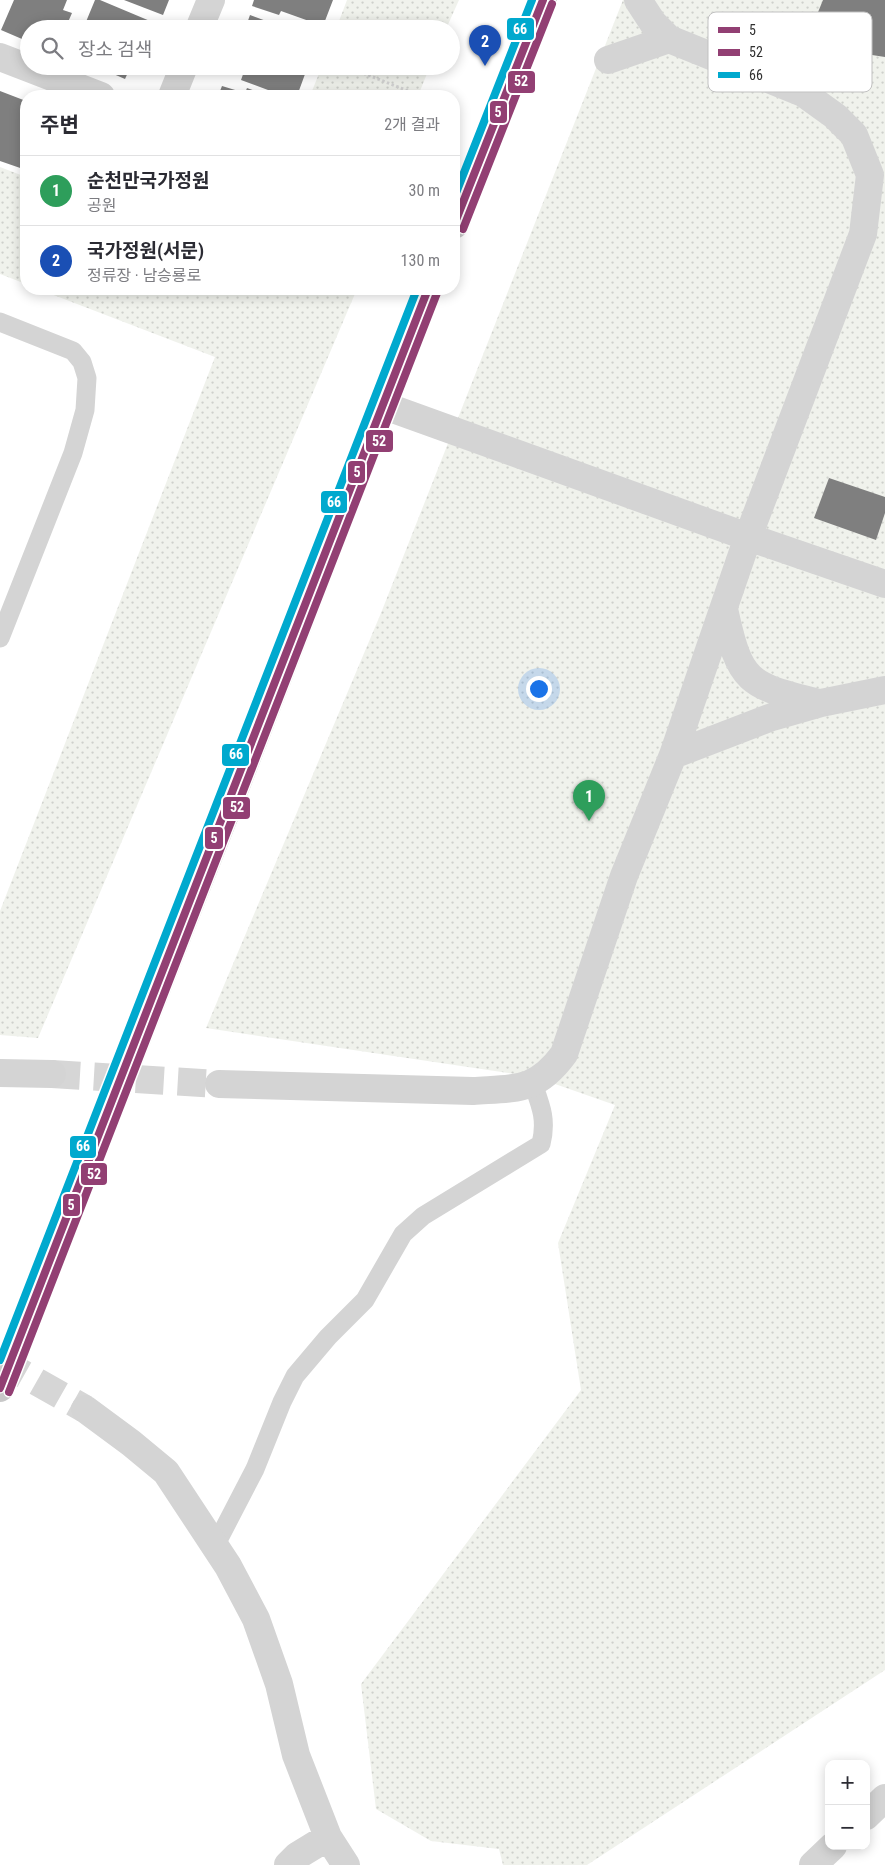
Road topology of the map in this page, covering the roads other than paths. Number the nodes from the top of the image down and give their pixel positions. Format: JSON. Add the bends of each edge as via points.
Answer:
{"nodes":[{"id":1,"x":210,"y":0,"type":"edge"},
{"id":2,"x":543,"y":0,"type":"edge"},
{"id":3,"x":638,"y":0,"type":"edge"},
{"id":4,"x":202,"y":20,"type":"edge"},
{"id":5,"x":669,"y":39,"type":"junction"},
{"id":6,"x":708,"y":54,"type":"edge"},
{"id":7,"x":0,"y":58,"type":"edge"},
{"id":8,"x":608,"y":60,"type":"dead end"},
{"id":9,"x":20,"y":66,"type":"edge"},
{"id":10,"x":45,"y":75,"type":"edge"},
{"id":11,"x":180,"y":75,"type":"edge"},
{"id":12,"x":85,"y":90,"type":"edge"},
{"id":13,"x":174,"y":90,"type":"edge"},
{"id":14,"x":803,"y":92,"type":"edge"},
{"id":15,"x":460,"y":210,"type":"edge"},
{"id":16,"x":426,"y":295,"type":"edge"},
{"id":17,"x":0,"y":322,"type":"edge"},
{"id":18,"x":382,"y":405,"type":"junction"},
{"id":19,"x":748,"y":538,"type":"junction"},
{"id":20,"x":885,"y":584,"type":"edge"},
{"id":21,"x":724,"y":609,"type":"junction"},
{"id":22,"x":0,"y":638,"type":"edge"},
{"id":23,"x":885,"y":690,"type":"edge"},
{"id":24,"x":820,"y":703,"type":"junction"},
{"id":25,"x":673,"y":755,"type":"junction"},
{"id":26,"x":0,"y":1073,"type":"edge"},
{"id":27,"x":52,"y":1074,"type":"tunnel mouth"},
{"id":28,"x":219,"y":1084,"type":"tunnel mouth"},
{"id":29,"x":533,"y":1084,"type":"junction"},
{"id":30,"x":0,"y":1388,"type":"edge"},
{"id":31,"x":85,"y":1409,"type":"tunnel mouth"},
{"id":32,"x":214,"y":1548,"type":"junction"},
{"id":33,"x":885,"y":1798,"type":"edge"},
{"id":34,"x":870,"y":1812,"type":"edge"},
{"id":35,"x":328,"y":1837,"type":"junction"},
{"id":36,"x":829,"y":1850,"type":"edge"},
{"id":37,"x":288,"y":1865,"type":"edge"},
{"id":38,"x":346,"y":1865,"type":"edge"},
{"id":39,"x":813,"y":1865,"type":"edge"}],
"edges":[{"from":1,"to":4,"type":"street"},
{"from":2,"to":15,"type":"main road"},
{"from":3,"to":5,"type":"street","via":[[653,23]]},
{"from":5,"to":6,"type":"street"},
{"from":5,"to":8,"type":"street"},
{"from":7,"to":9,"type":"street"},
{"from":10,"to":12,"type":"street"},
{"from":11,"to":13,"type":"street"},
{"from":14,"to":19,"type":"street","via":[[854,135],[870,175],[863,234]]},
{"from":16,"to":18,"type":"main road"},
{"from":17,"to":22,"type":"lane","via":[[72,351],[82,362],[87,378],[85,410],[73,453]]},
{"from":18,"to":19,"type":"street"},
{"from":18,"to":30,"type":"main road","bridge":true},
{"from":19,"to":20,"type":"street"},
{"from":19,"to":21,"type":"street"},
{"from":21,"to":24,"type":"street","via":[[735,656],[744,672],[760,685],[778,693]]},
{"from":21,"to":25,"type":"street"},
{"from":23,"to":24,"type":"street"},
{"from":24,"to":25,"type":"street","via":[[772,717]]},
{"from":25,"to":29,"type":"street","via":[[624,876],[564,1054],[551,1071]]},
{"from":26,"to":27,"type":"street"},
{"from":28,"to":29,"type":"street","via":[[473,1091]]},
{"from":29,"to":32,"type":"lane","via":[[545,1128],[541,1144],[424,1216],[403,1234],[365,1300],[295,1376],[255,1469]]},
{"from":31,"to":32,"type":"street","via":[[166,1472]]},
{"from":32,"to":35,"type":"street","via":[[228,1566],[256,1619],[279,1684],[296,1755]]},
{"from":33,"to":34,"type":"street"},
{"from":35,"to":37,"type":"street"},
{"from":35,"to":38,"type":"street"},
{"from":36,"to":39,"type":"street"}]}
